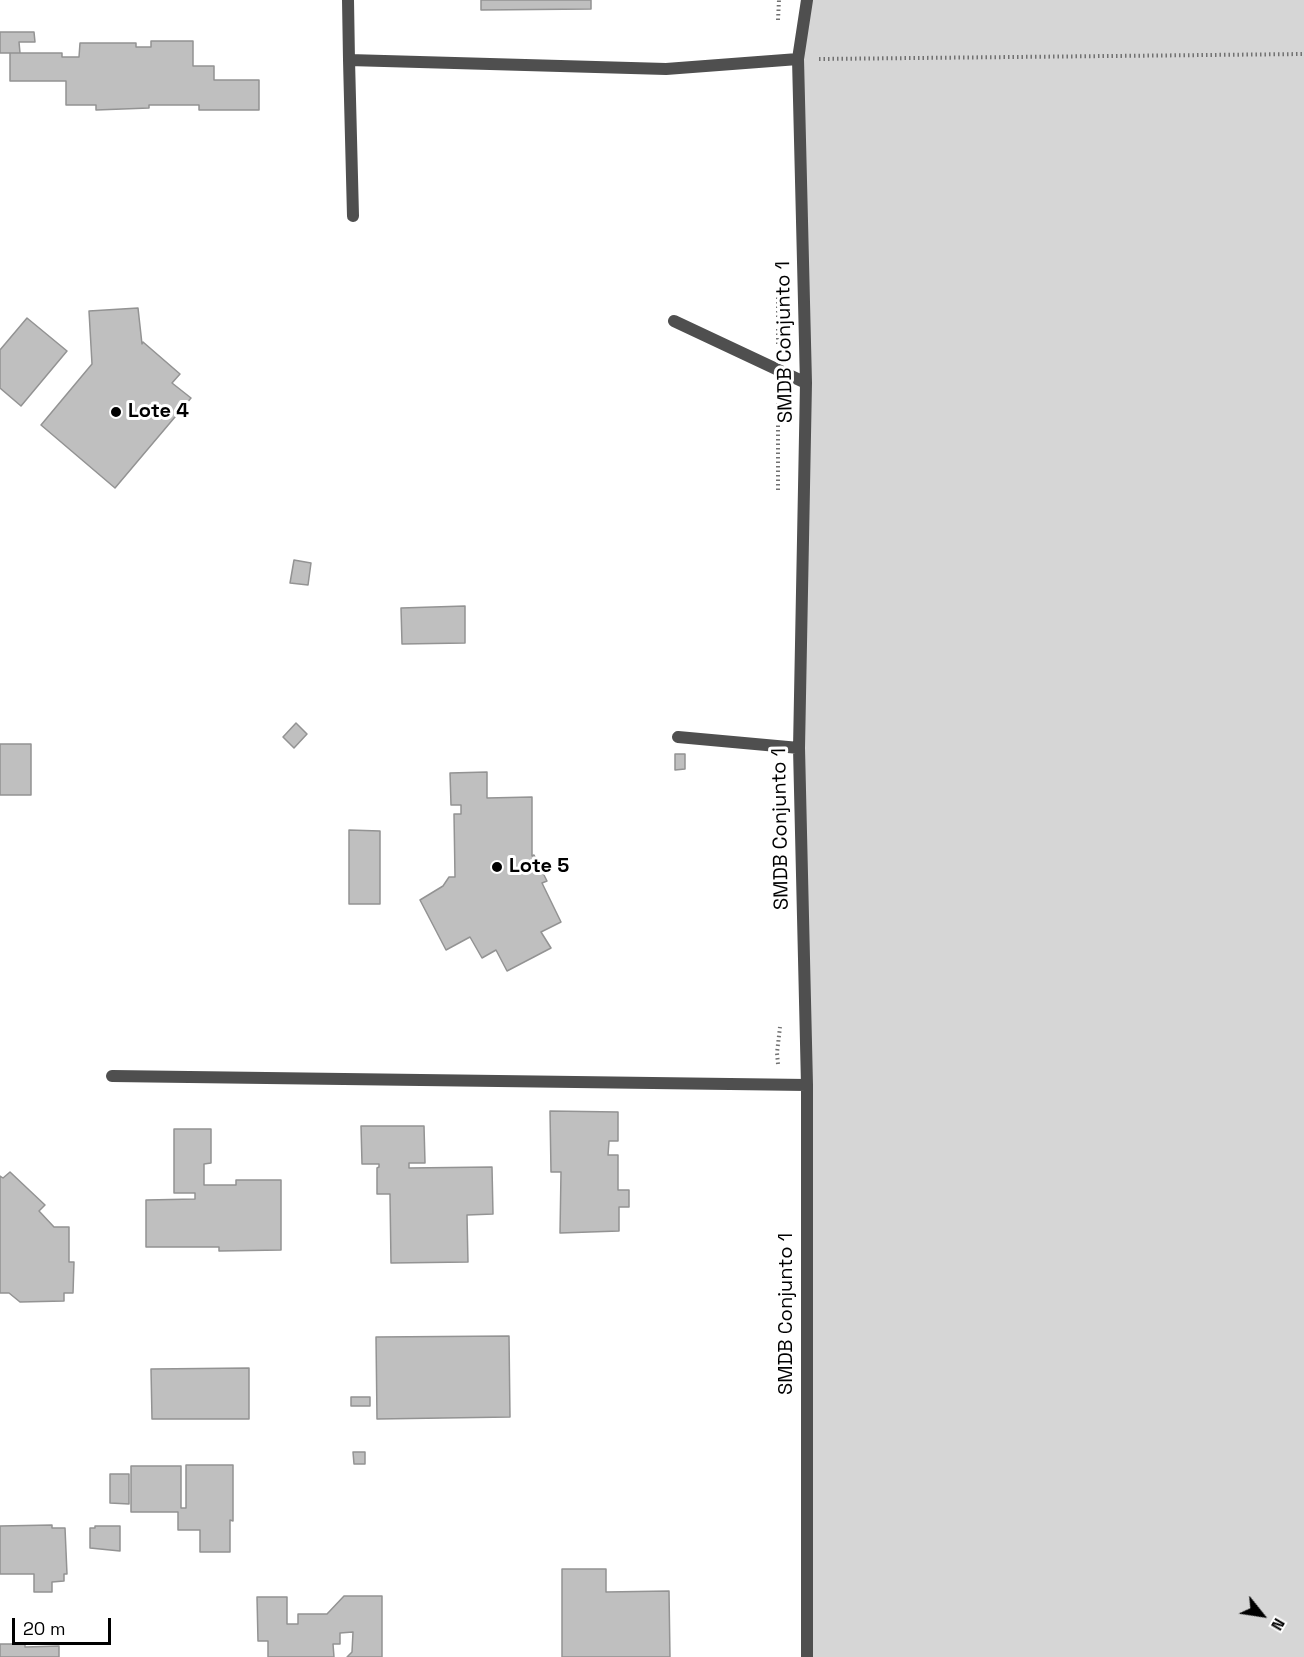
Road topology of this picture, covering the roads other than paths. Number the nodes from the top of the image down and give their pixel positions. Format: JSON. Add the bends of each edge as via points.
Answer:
{"nodes":[{"id":1,"x":348,"y":0,"type":"edge"},
{"id":2,"x":807,"y":0,"type":"edge"},
{"id":3,"x":798,"y":59,"type":"junction"},
{"id":4,"x":349,"y":60,"type":"junction"},
{"id":5,"x":353,"y":216,"type":"dead end"},
{"id":6,"x":674,"y":321,"type":"dead end"},
{"id":7,"x":806,"y":383,"type":"junction"},
{"id":8,"x":678,"y":737,"type":"dead end"},
{"id":9,"x":799,"y":748,"type":"junction"},
{"id":10,"x":112,"y":1076,"type":"dead end"},
{"id":11,"x":807,"y":1084,"type":"junction"},
{"id":12,"x":807,"y":1657,"type":"edge"}],
"edges":[{"from":1,"to":4,"type":"street"},
{"from":2,"to":3,"type":"street","name":"SMDB Conjunto 1"},
{"from":3,"to":4,"type":"street","via":[[666,69]]},
{"from":3,"to":7,"type":"street","name":"SMDB Conjunto 1"},
{"from":4,"to":5,"type":"street"},
{"from":6,"to":7,"type":"street"},
{"from":7,"to":9,"type":"street","name":"SMDB Conjunto 1"},
{"from":8,"to":9,"type":"street"},
{"from":9,"to":11,"type":"street","name":"SMDB Conjunto 1"},
{"from":10,"to":11,"type":"street"},
{"from":11,"to":12,"type":"street","name":"SMDB Conjunto 1"}]}
